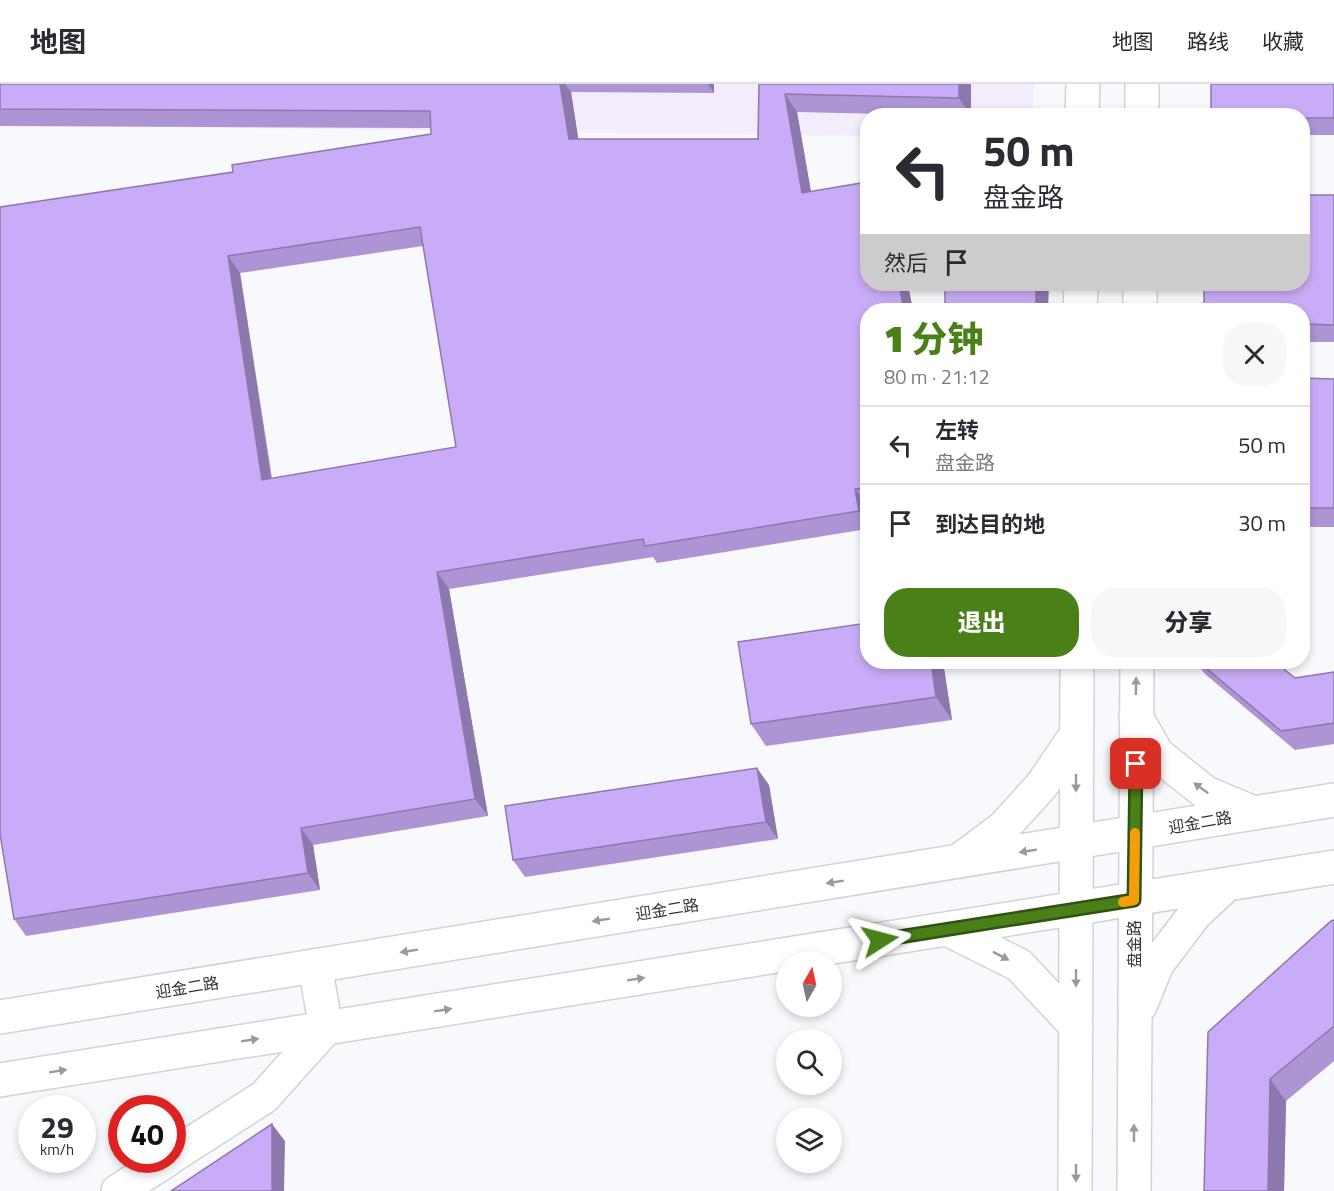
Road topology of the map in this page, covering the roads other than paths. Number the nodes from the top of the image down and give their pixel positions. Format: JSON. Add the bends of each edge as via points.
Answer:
{"nodes":[{"id":1,"x":1083,"y":84,"type":"edge"},
{"id":2,"x":1142,"y":84,"type":"edge"},
{"id":3,"x":1082,"y":108,"type":"edge"},
{"id":4,"x":1142,"y":108,"type":"edge"},
{"id":5,"x":1077,"y":669,"type":"edge"},
{"id":6,"x":1137,"y":669,"type":"edge"},
{"id":7,"x":1136,"y":717,"type":"junction"},
{"id":8,"x":1076,"y":735,"type":"junction"},
{"id":9,"x":1334,"y":800,"type":"edge"},
{"id":10,"x":1254,"y":813,"type":"junction"},
{"id":11,"x":1135,"y":833,"type":"junction"},
{"id":12,"x":1077,"y":843,"type":"junction"},
{"id":13,"x":955,"y":863,"type":"junction"},
{"id":14,"x":1334,"y":867,"type":"edge"},
{"id":15,"x":1226,"y":885,"type":"junction"},
{"id":16,"x":1134,"y":900,"type":"junction"},
{"id":17,"x":1076,"y":909,"type":"junction"},
{"id":18,"x":949,"y":930,"type":"junction"},
{"id":19,"x":315,"y":966,"type":"junction"},
{"id":20,"x":0,"y":1017,"type":"edge"},
{"id":21,"x":1134,"y":1019,"type":"junction"},
{"id":22,"x":1076,"y":1026,"type":"junction"},
{"id":23,"x":326,"y":1028,"type":"junction"},
{"id":24,"x":0,"y":1080,"type":"edge"},
{"id":25,"x":186,"y":1147,"type":"edge"},
{"id":26,"x":146,"y":1173,"type":"edge"},
{"id":27,"x":118,"y":1191,"type":"edge"},
{"id":28,"x":1075,"y":1191,"type":"edge"},
{"id":29,"x":1134,"y":1191,"type":"edge"}],
"edges":[{"from":1,"to":3,"type":"street"},
{"from":2,"to":4,"type":"street"},
{"from":5,"to":8,"type":"street"},
{"from":7,"to":6,"type":"street","name":"盘金路","one_way":true},
{"from":10,"to":7,"type":"street","one_way":true,"via":[[1206,793],[1157,754]]},
{"from":7,"to":11,"type":"street","name":"盘金路"},
{"from":8,"to":12,"type":"street","one_way":true},
{"from":8,"to":13,"type":"street","via":[[1042,785],[1003,828]]},
{"from":9,"to":10,"type":"street","name":"迎金二路"},
{"from":10,"to":11,"type":"street","name":"迎金二路"},
{"from":11,"to":12,"type":"street","name":"迎金二路"},
{"from":11,"to":16,"type":"street","name":"盘金路"},
{"from":12,"to":13,"type":"street","name":"迎金二路","one_way":true},
{"from":12,"to":17,"type":"street"},
{"from":13,"to":19,"type":"street","name":"迎金二路","one_way":true},
{"from":14,"to":15,"type":"street"},
{"from":15,"to":16,"type":"street"},
{"from":15,"to":21,"type":"street","via":[[1195,914],[1157,964]]},
{"from":16,"to":17,"type":"street"},
{"from":16,"to":21,"type":"street","name":"盘金路"},
{"from":17,"to":18,"type":"street"},
{"from":17,"to":22,"type":"street","one_way":true},
{"from":18,"to":22,"type":"street","one_way":true,"via":[[1019,965]]},
{"from":23,"to":18,"type":"street","one_way":true},
{"from":19,"to":20,"type":"street","name":"迎金二路"},
{"from":19,"to":23,"type":"street"},
{"from":29,"to":21,"type":"street","name":"盘金路","one_way":true},
{"from":22,"to":28,"type":"street","one_way":true},
{"from":24,"to":23,"type":"street","one_way":true},
{"from":23,"to":25,"type":"street","via":[[264,1097]]},
{"from":26,"to":27,"type":"street"}]}
